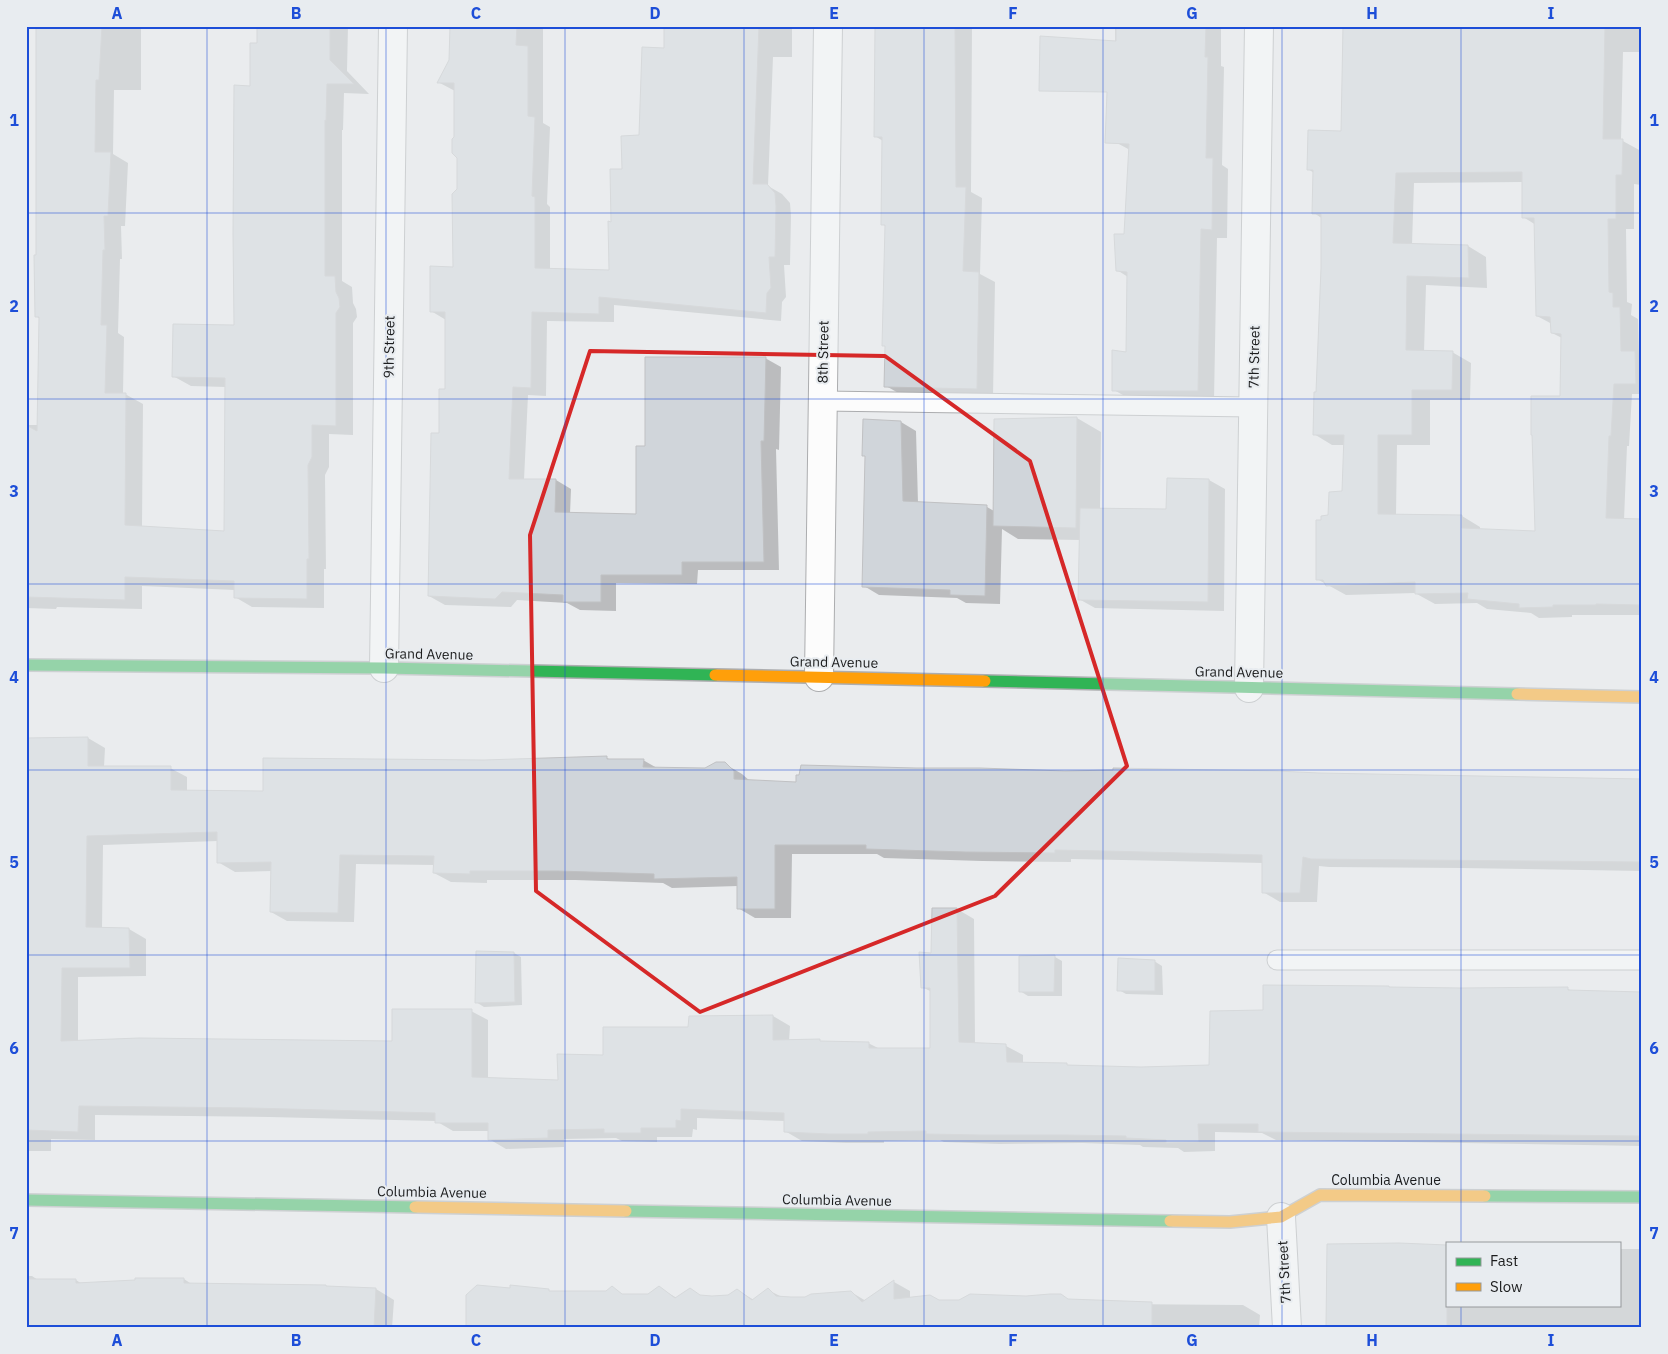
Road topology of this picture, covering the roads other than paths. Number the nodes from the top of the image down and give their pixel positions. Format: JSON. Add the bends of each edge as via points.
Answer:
{"nodes":[{"id":1,"x":392,"y":26,"type":"edge"},
{"id":2,"x":828,"y":26,"type":"edge"},
{"id":3,"x":1259,"y":26,"type":"edge"},
{"id":4,"x":823,"y":401,"type":"junction"},
{"id":5,"x":1253,"y":407,"type":"junction"},
{"id":6,"x":26,"y":665,"type":"edge"},
{"id":7,"x":384,"y":668,"type":"junction"},
{"id":8,"x":819,"y":677,"type":"junction"},
{"id":9,"x":1249,"y":688,"type":"junction"},
{"id":10,"x":1642,"y":697,"type":"edge"},
{"id":11,"x":1277,"y":960,"type":"dead end"},
{"id":12,"x":1642,"y":960,"type":"edge"},
{"id":13,"x":1642,"y":1197,"type":"edge"},
{"id":14,"x":26,"y":1200,"type":"edge"},
{"id":15,"x":1281,"y":1217,"type":"junction"},
{"id":16,"x":1287,"y":1327,"type":"edge"}],
"edges":[{"from":1,"to":7,"type":"street","name":"9th Street"},
{"from":2,"to":4,"type":"street","name":"8th Street"},
{"from":3,"to":5,"type":"street","name":"7th Street"},
{"from":4,"to":5,"type":"lane"},
{"from":4,"to":8,"type":"street","name":"8th Street"},
{"from":5,"to":9,"type":"street","name":"7th Street"},
{"from":6,"to":7,"type":"street","name":"Grand Avenue"},
{"from":7,"to":8,"type":"street","name":"Grand Avenue"},
{"from":8,"to":9,"type":"street","name":"Grand Avenue"},
{"from":9,"to":10,"type":"street","name":"Grand Avenue"},
{"from":11,"to":12,"type":"lane"},
{"from":13,"to":15,"type":"street","name":"Columbia Avenue","via":[[1320,1195]]},
{"from":14,"to":15,"type":"street","name":"Columbia Avenue","via":[[1230,1222]]},
{"from":15,"to":16,"type":"street","name":"7th Street"}]}
